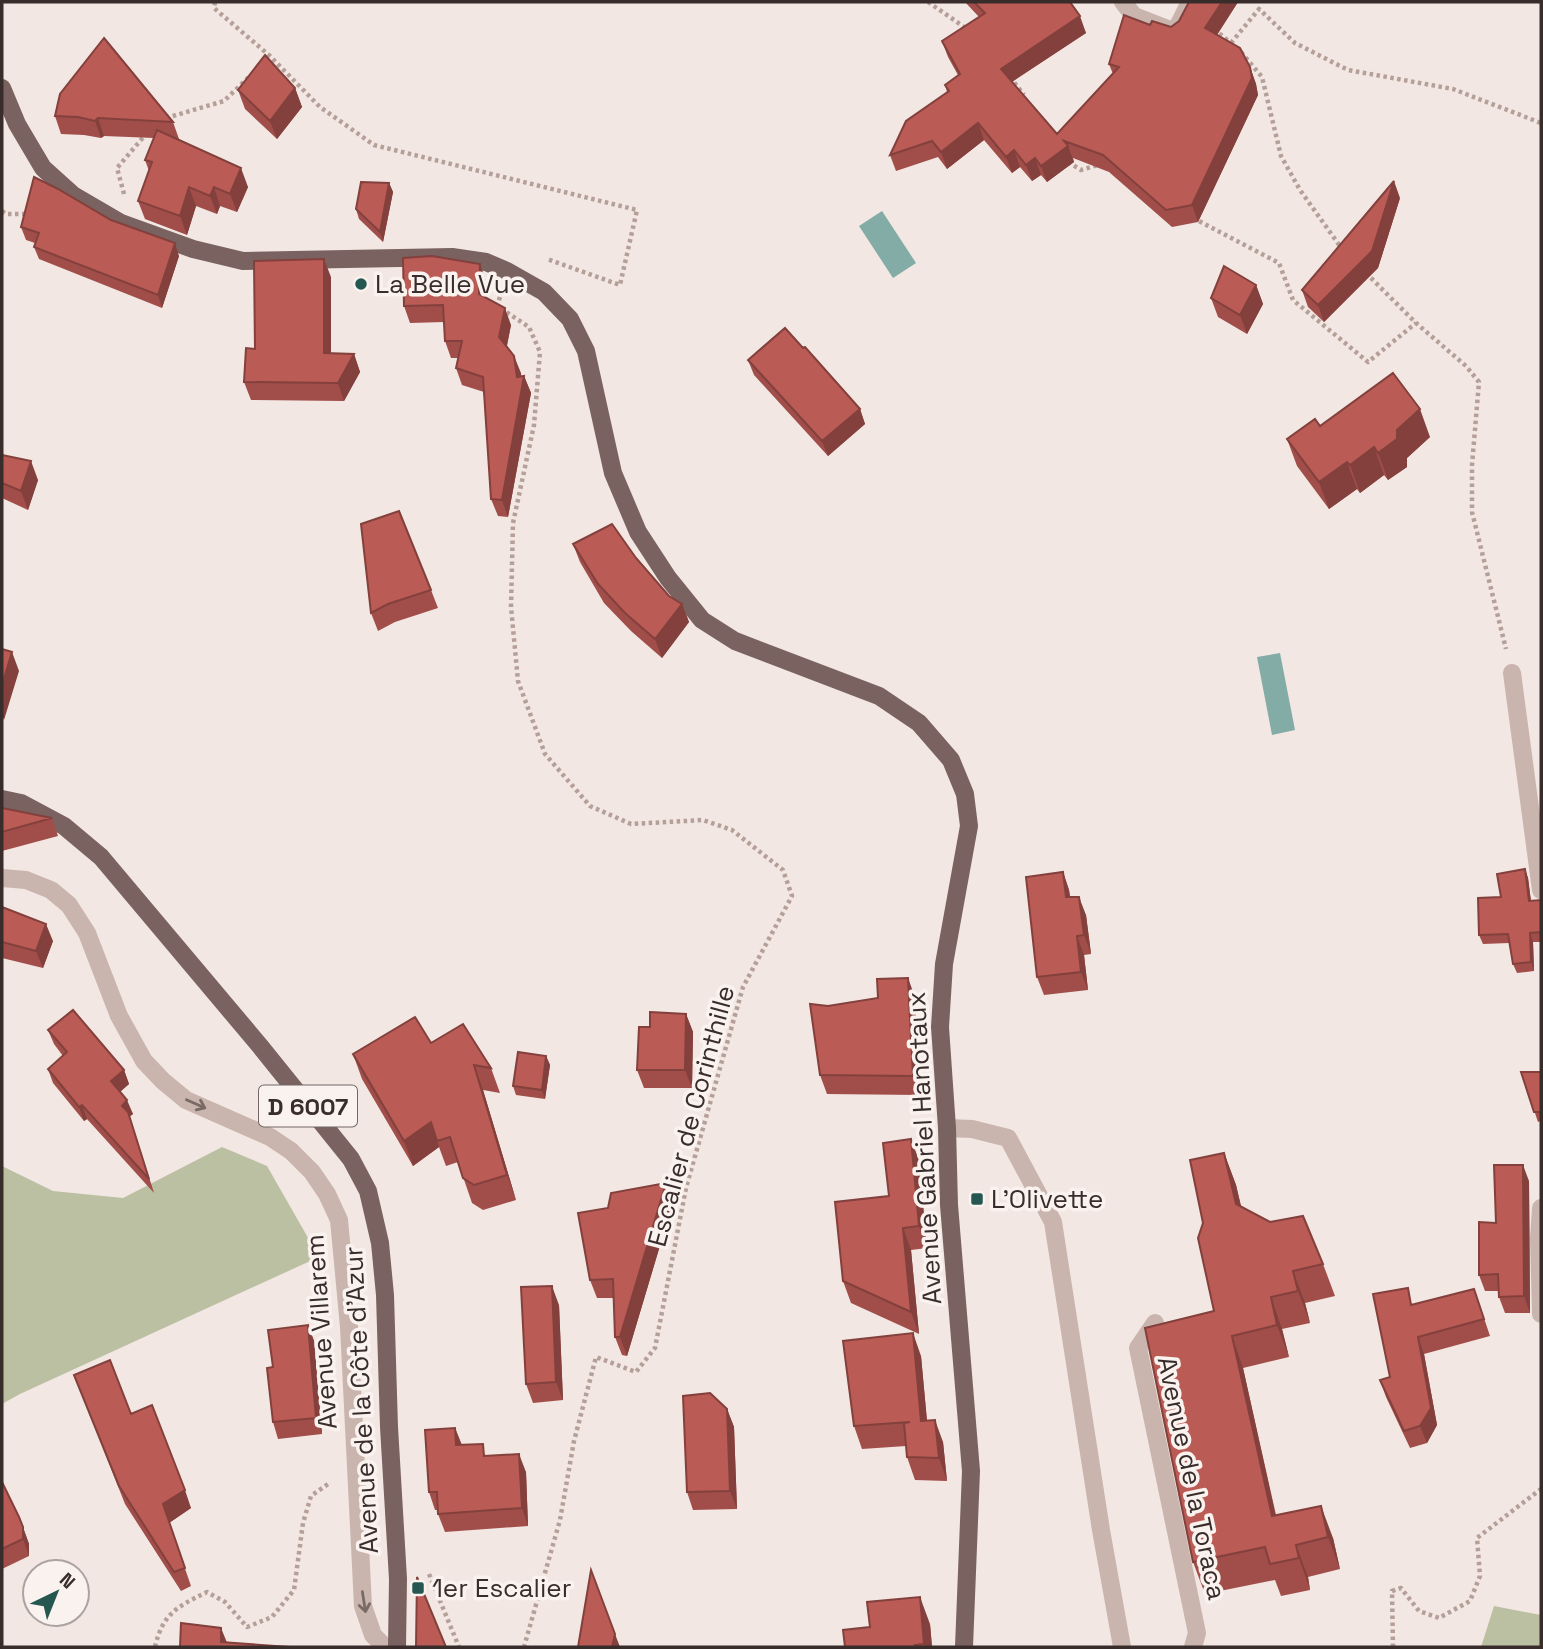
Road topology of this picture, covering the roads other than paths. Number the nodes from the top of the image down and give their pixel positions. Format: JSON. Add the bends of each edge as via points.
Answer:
{"nodes":[{"id":1,"x":1124,"y":2,"type":"edge"},
{"id":2,"x":1190,"y":2,"type":"edge"},
{"id":3,"x":2,"y":88,"type":"edge"},
{"id":4,"x":1513,"y":673,"type":"road end"},
{"id":5,"x":2,"y":799,"type":"edge"},
{"id":6,"x":2,"y":878,"type":"edge"},
{"id":7,"x":1541,"y":890,"type":"edge"},
{"id":8,"x":947,"y":1128,"type":"junction"},
{"id":9,"x":1541,"y":1208,"type":"edge"},
{"id":10,"x":1541,"y":1314,"type":"edge"},
{"id":11,"x":1155,"y":1324,"type":"edge"},
{"id":12,"x":386,"y":1647,"type":"edge"},
{"id":13,"x":397,"y":1647,"type":"edge"},
{"id":14,"x":964,"y":1647,"type":"edge"},
{"id":15,"x":1122,"y":1647,"type":"edge"},
{"id":16,"x":1193,"y":1647,"type":"edge"}],
"edges":[{"from":1,"to":2,"type":"street","via":[[1135,16],[1175,32]]},
{"from":3,"to":8,"type":"main road","name":"Avenue Gabriel Hanotaux","via":[[43,168],[73,195],[121,223],[243,261],[452,257],[486,262],[544,292],[561,310],[586,351],[613,473],[638,532],[702,620],[736,641],[879,696],[919,723],[951,760],[965,794],[970,826],[944,964],[940,1027]]},
{"from":4,"to":7,"type":"street"},
{"from":5,"to":13,"type":"main road","name":"Avenue de la Côte d'Azur","number":"D 6007","via":[[21,803],[64,826],[101,857],[351,1159],[368,1191],[385,1295]]},
{"from":6,"to":12,"type":"street","name":"Avenue Villarem","one_way":true,"via":[[26,880],[51,890],[69,905],[87,933],[119,1016],[144,1061],[186,1100],[291,1151],[320,1183],[339,1220],[352,1363],[363,1606],[373,1635]]},
{"from":8,"to":14,"type":"main road","name":"Avenue Gabriel Hanotaux","via":[[971,1471]]},
{"from":8,"to":15,"type":"street","via":[[1008,1138],[1053,1222]]},
{"from":9,"to":10,"type":"street"},
{"from":11,"to":16,"type":"street","name":"Avenue de la Toraca","via":[[1138,1348],[1197,1633]]}]}
